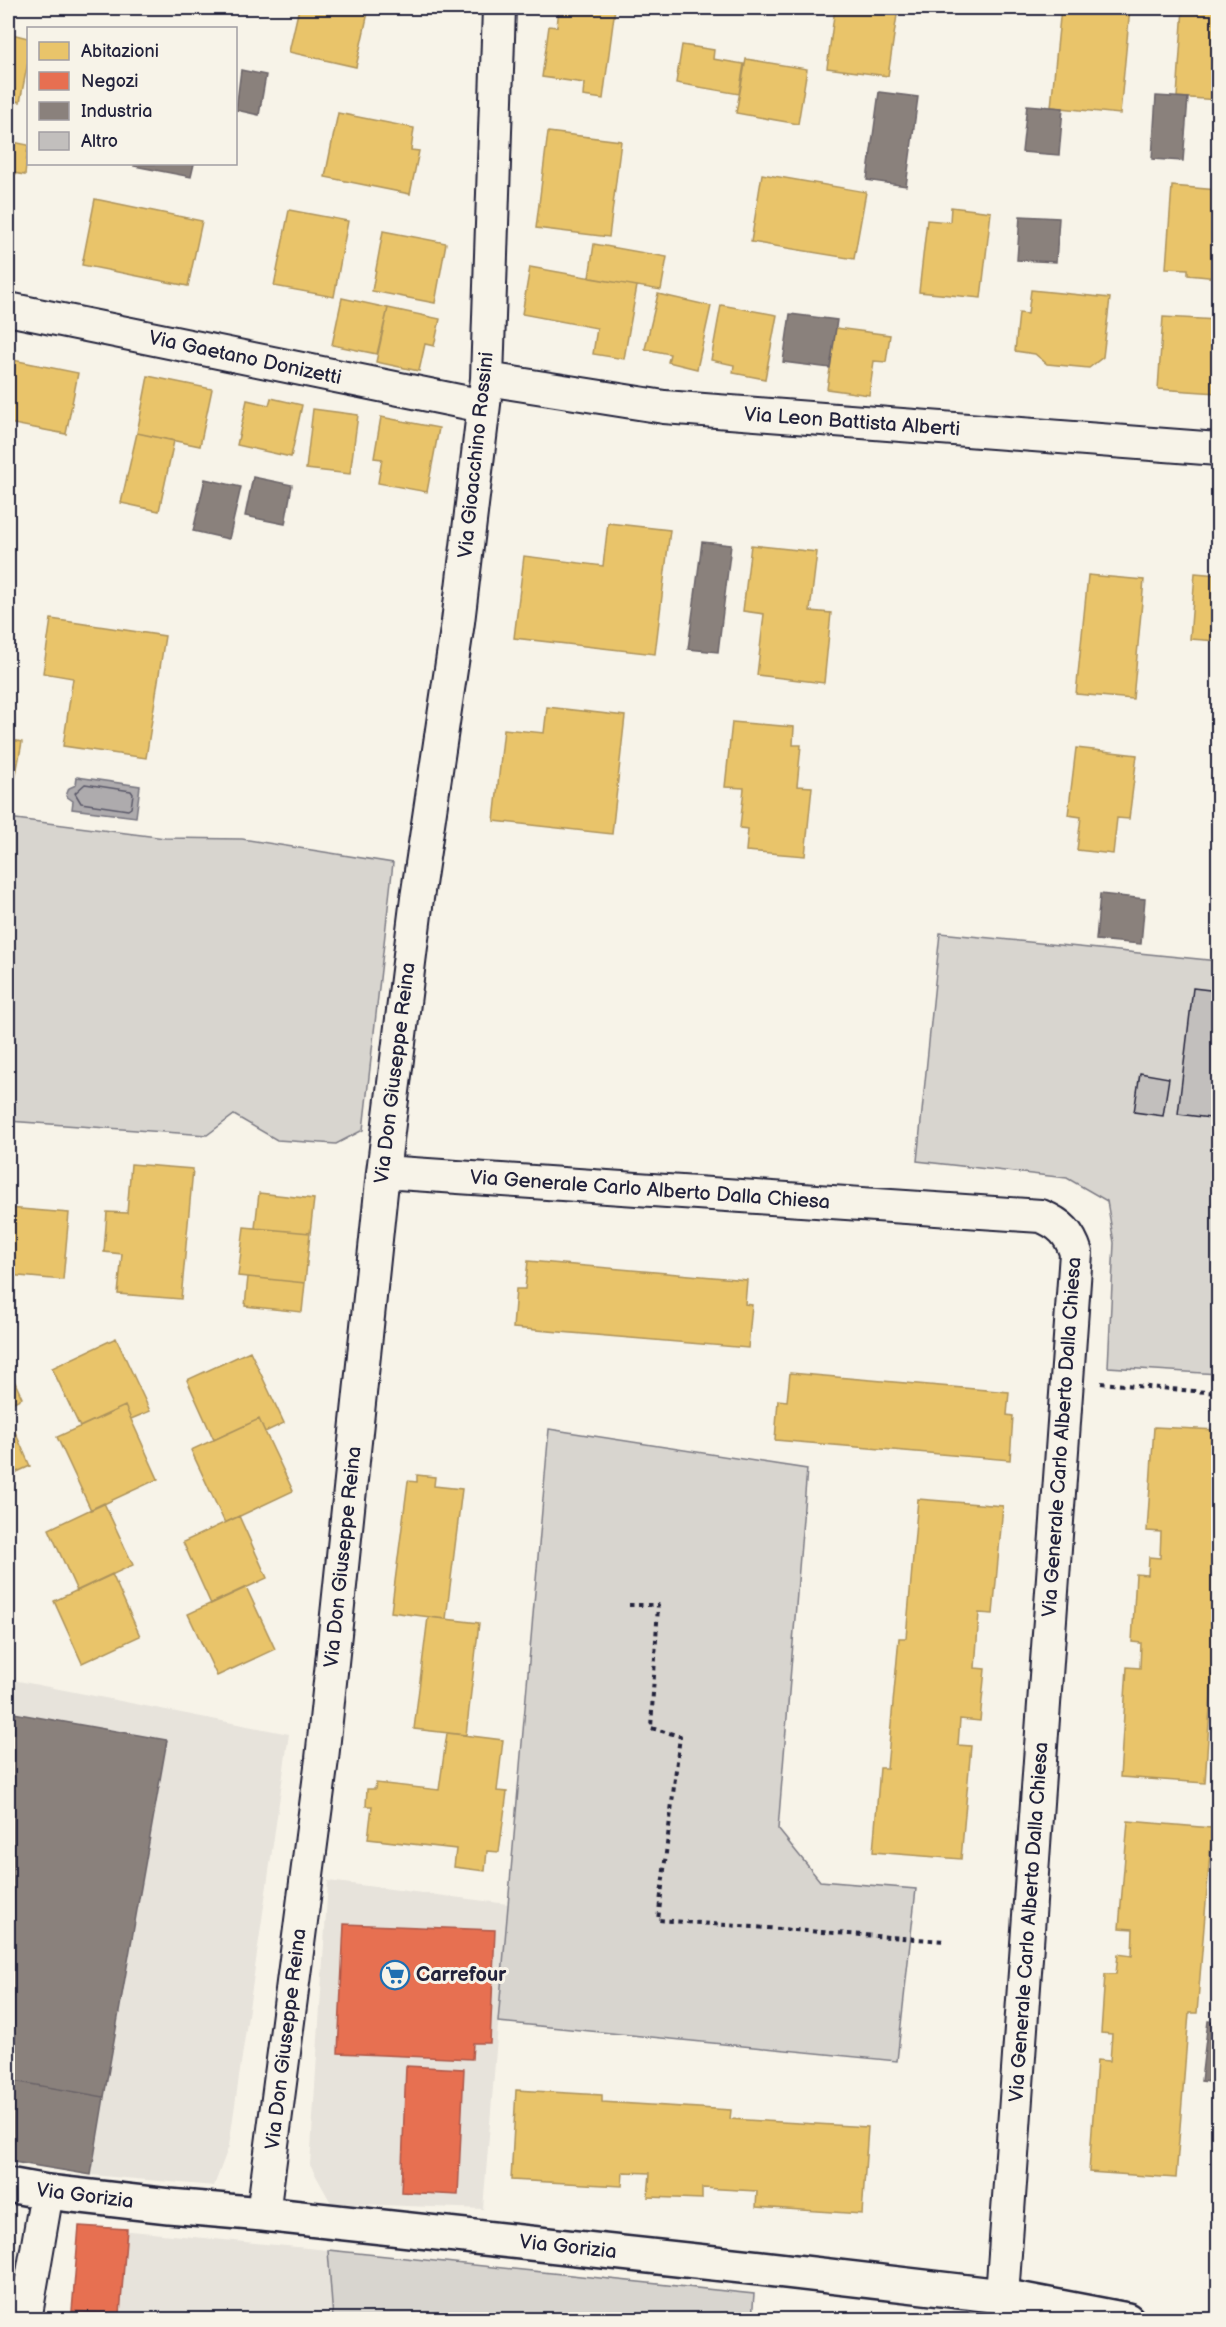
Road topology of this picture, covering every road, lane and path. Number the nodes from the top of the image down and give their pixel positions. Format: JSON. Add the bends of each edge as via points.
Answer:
{"nodes":[{"id":1,"x":499,"y":8,"type":"edge"},
{"id":2,"x":8,"y":309,"type":"edge"},
{"id":3,"x":485,"y":392,"type":"junction"},
{"id":4,"x":1218,"y":449,"type":"edge"},
{"id":5,"x":417,"y":898,"type":"joint"},
{"id":6,"x":383,"y":1172,"type":"junction"},
{"id":7,"x":1067,"y":1380,"type":"junction"},
{"id":8,"x":1218,"y":1393,"type":"edge"},
{"id":9,"x":628,"y":1605,"type":"dead end"},
{"id":10,"x":944,"y":1941,"type":"dead end"},
{"id":11,"x":8,"y":2185,"type":"edge"},
{"id":12,"x":47,"y":2192,"type":"junction"},
{"id":13,"x":263,"y":2214,"type":"junction"},
{"id":14,"x":1002,"y":2296,"type":"junction"},
{"id":15,"x":25,"y":2319,"type":"edge"},
{"id":16,"x":1127,"y":2319,"type":"edge"}],
"edges":[{"from":1,"to":3,"type":"street","name":"Via Gioacchino Rossini"},
{"from":2,"to":3,"type":"street","name":"Via Gaetano Donizetti"},
{"from":3,"to":4,"type":"street","name":"Via Leon Battista Alberti"},
{"from":3,"to":5,"type":"street","name":"Via Gioacchino Rossini","via":[[458,622]]},
{"from":5,"to":6,"type":"street","name":"Via Don Giuseppe Reina"},
{"from":6,"to":7,"type":"street","name":"Via Generale Carlo Alberto Dalla Chiesa","via":[[1041,1216],[1062,1227],[1076,1254]]},
{"from":6,"to":13,"type":"street","name":"Via Don Giuseppe Reina","via":[[323,1750]]},
{"from":7,"to":8,"type":"path"},
{"from":7,"to":14,"type":"street","name":"Via Generale Carlo Alberto Dalla Chiesa"},
{"from":9,"to":10,"type":"path","via":[[658,1605],[651,1728],[680,1736],[658,1920]]},
{"from":11,"to":12,"type":"street","name":"Via Gorizia"},
{"from":12,"to":13,"type":"street","name":"Via Gorizia"},
{"from":12,"to":15,"type":"street"},
{"from":13,"to":14,"type":"street","name":"Via Gorizia"},
{"from":14,"to":16,"type":"street","name":"Via Gorizia"}]}
